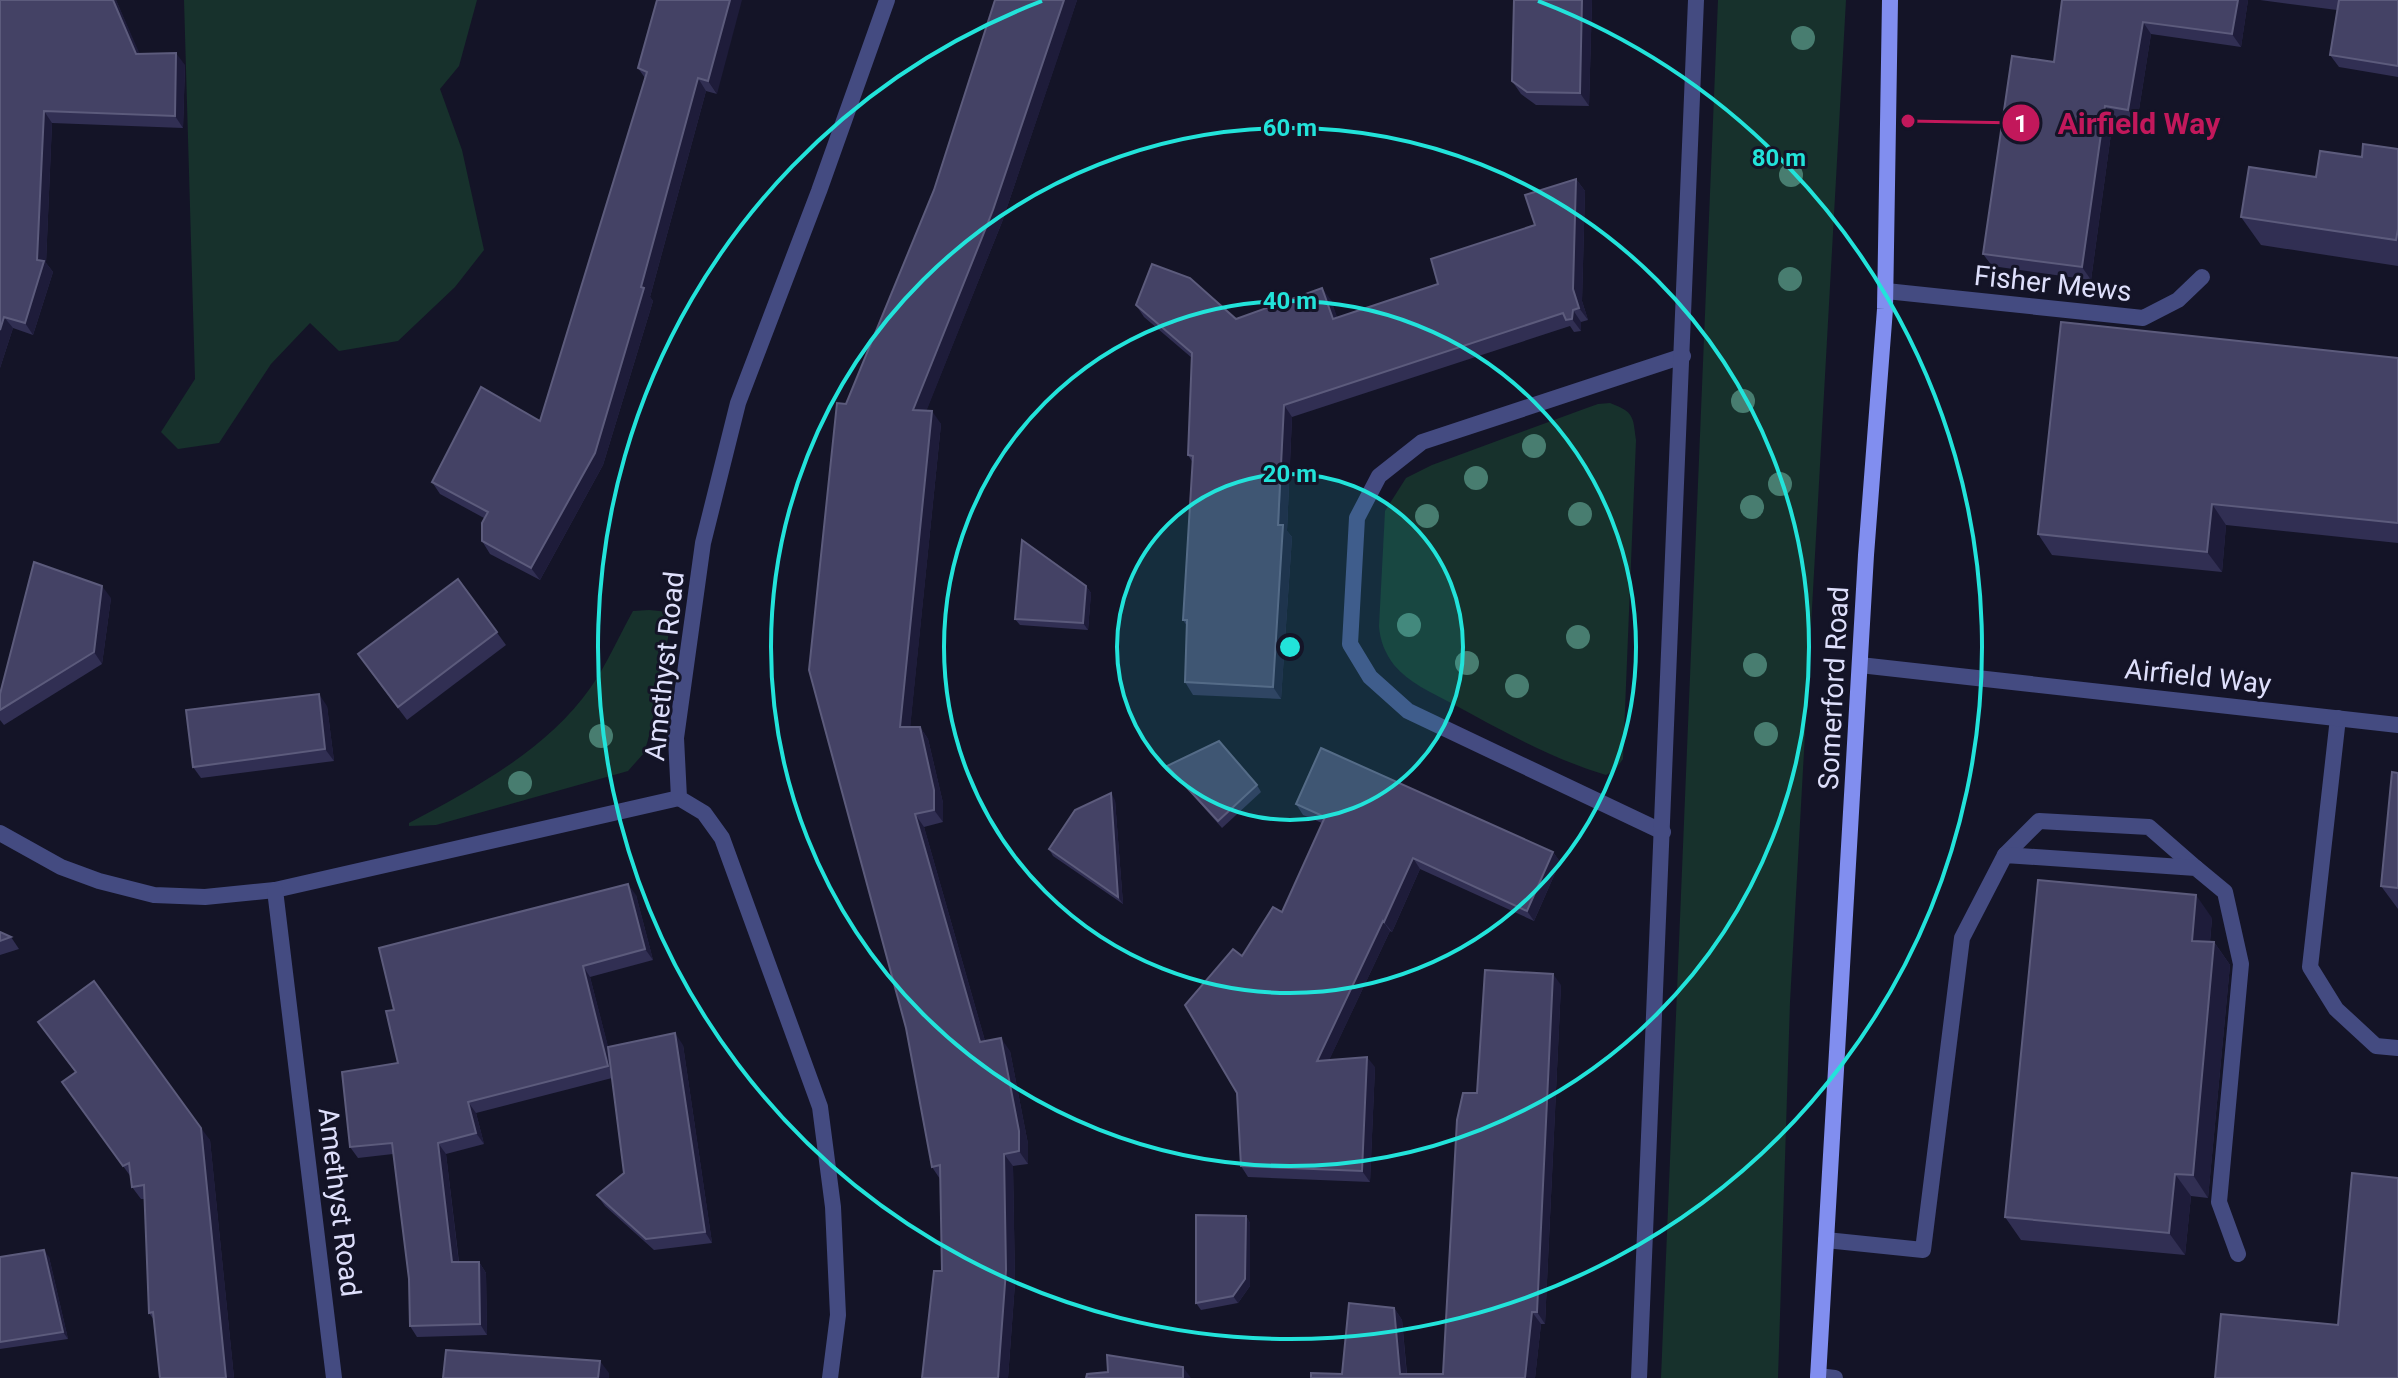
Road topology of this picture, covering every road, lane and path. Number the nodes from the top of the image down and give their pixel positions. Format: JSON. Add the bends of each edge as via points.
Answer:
{"nodes":[{"id":1,"x":887,"y":0,"type":"edge"},
{"id":2,"x":1696,"y":0,"type":"edge"},
{"id":3,"x":1890,"y":0,"type":"edge"},
{"id":4,"x":2202,"y":277,"type":"dead end"},
{"id":5,"x":1886,"y":291,"type":"junction"},
{"id":6,"x":1683,"y":356,"type":"junction"},
{"id":7,"x":1860,"y":665,"type":"junction"},
{"id":8,"x":2338,"y":718,"type":"junction"},
{"id":9,"x":2398,"y":725,"type":"edge"},
{"id":10,"x":679,"y":798,"type":"junction"},
{"id":11,"x":1663,"y":832,"type":"junction"},
{"id":12,"x":0,"y":833,"type":"edge"},
{"id":13,"x":2005,"y":855,"type":"junction"},
{"id":14,"x":2196,"y":868,"type":"junction"},
{"id":15,"x":275,"y":890,"type":"junction"},
{"id":16,"x":2398,"y":1048,"type":"edge"},
{"id":17,"x":1826,"y":1240,"type":"junction"},
{"id":18,"x":2238,"y":1254,"type":"dead end"},
{"id":19,"x":1824,"y":1377,"type":"edge"},
{"id":20,"x":334,"y":1378,"type":"edge"},
{"id":21,"x":830,"y":1378,"type":"edge"},
{"id":22,"x":1639,"y":1378,"type":"edge"}],
"edges":[{"from":1,"to":10,"type":"street","name":"Amethyst Road","via":[[738,403],[703,543],[676,738]]},
{"from":2,"to":6,"type":"street"},
{"from":3,"to":5,"type":"main road","name":"Somerford Road"},
{"from":4,"to":5,"type":"street","name":"Fisher Mews","via":[[2178,300],[2143,318]]},
{"from":5,"to":7,"type":"main road","name":"Somerford Road"},
{"from":6,"to":11,"type":"street"},
{"from":6,"to":11,"type":"street","via":[[1422,442],[1379,476],[1357,518],[1350,644],[1370,677],[1408,711]]},
{"from":7,"to":8,"type":"street","name":"Airfield Way"},
{"from":7,"to":17,"type":"main road","name":"Somerford Road"},
{"from":8,"to":9,"type":"street","name":"Airfield Way"},
{"from":8,"to":16,"type":"street","via":[[2310,967],[2336,1009],[2376,1046]]},
{"from":10,"to":15,"type":"street"},
{"from":10,"to":21,"type":"street","name":"Amethyst Road","via":[[704,813],[722,838],[820,1107],[833,1207],[838,1315]]},
{"from":11,"to":22,"type":"street"},
{"from":12,"to":15,"type":"street","via":[[61,867],[154,895],[205,897]]},
{"from":13,"to":14,"type":"street"},
{"from":13,"to":14,"type":"street","via":[[2039,821],[2149,827]]},
{"from":13,"to":17,"type":"street","via":[[1962,938],[1923,1250]]},
{"from":14,"to":18,"type":"street","via":[[2225,892],[2241,964],[2219,1202]]},
{"from":15,"to":20,"type":"street","name":"Amethyst Road"},
{"from":17,"to":19,"type":"main road","name":"Somerford Road"}]}
